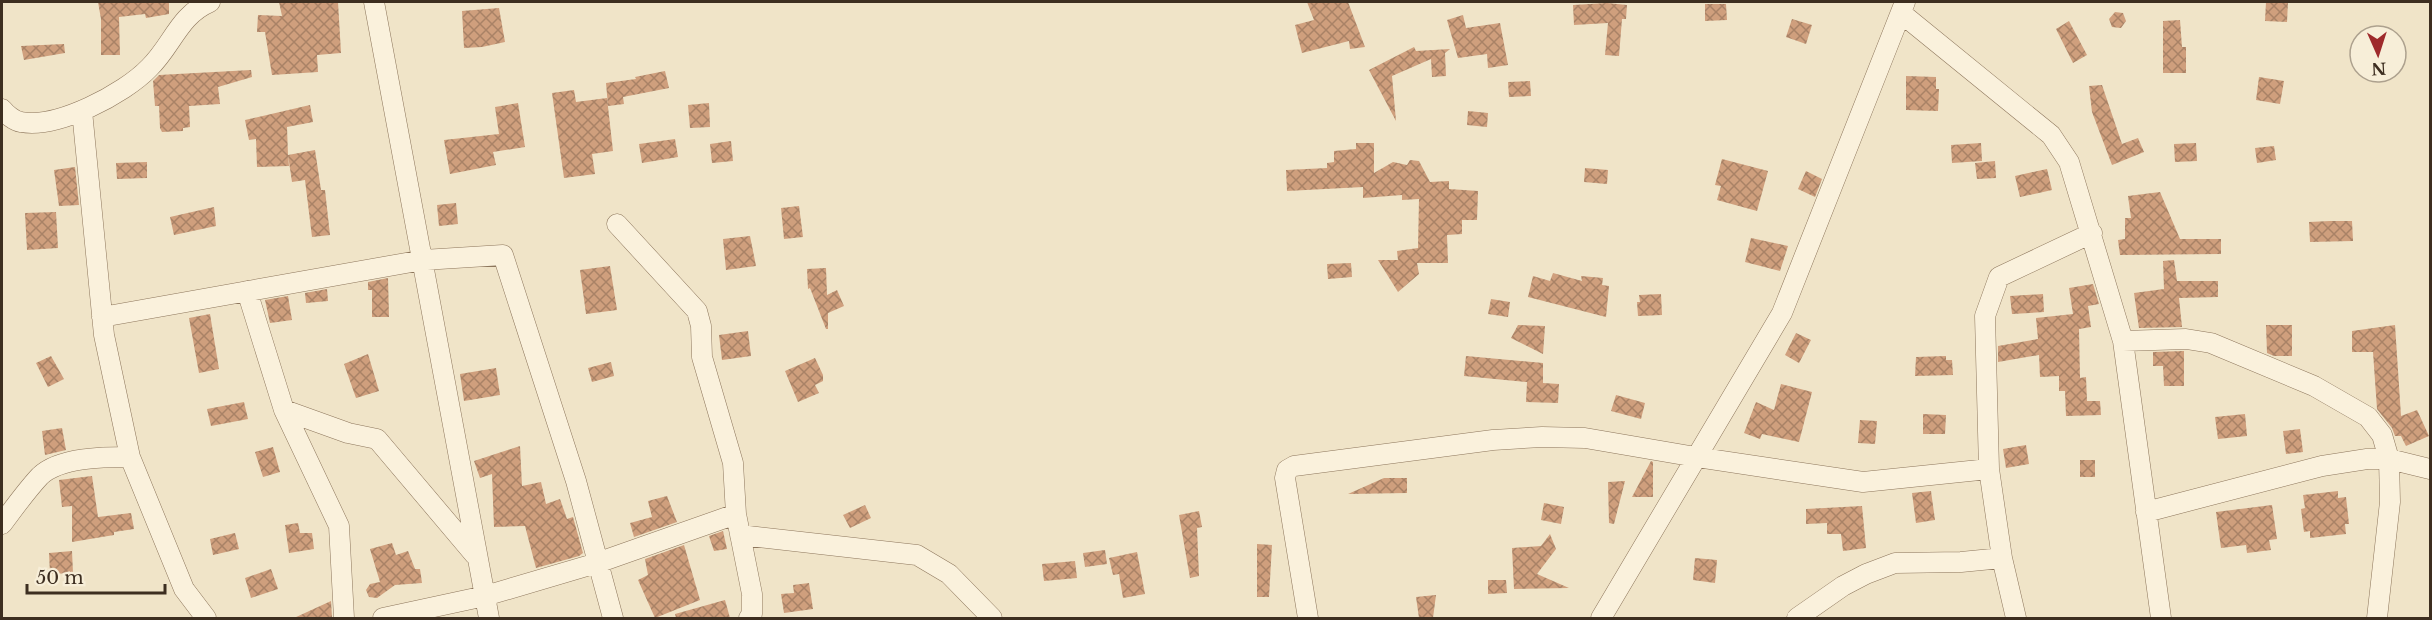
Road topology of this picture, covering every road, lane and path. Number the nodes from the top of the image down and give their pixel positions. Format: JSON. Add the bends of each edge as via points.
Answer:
{"nodes":[{"id":1,"x":210,"y":2,"type":"edge"},
{"id":2,"x":374,"y":2,"type":"edge"},
{"id":3,"x":1903,"y":8,"type":"edge"},
{"id":4,"x":2,"y":110,"type":"edge"},
{"id":5,"x":82,"y":111,"type":"junction"},
{"id":6,"x":617,"y":224,"type":"dead end"},
{"id":7,"x":2092,"y":233,"type":"junction"},
{"id":8,"x":423,"y":260,"type":"junction"},
{"id":9,"x":247,"y":291,"type":"junction"},
{"id":10,"x":102,"y":317,"type":"junction"},
{"id":11,"x":2123,"y":341,"type":"junction"},
{"id":12,"x":284,"y":410,"type":"junction"},
{"id":13,"x":130,"y":457,"type":"junction"},
{"id":14,"x":1696,"y":458,"type":"junction"},
{"id":15,"x":2389,"y":459,"type":"junction"},
{"id":16,"x":1989,"y":469,"type":"junction"},
{"id":17,"x":2430,"y":469,"type":"edge"},
{"id":18,"x":2146,"y":512,"type":"junction"},
{"id":19,"x":736,"y":513,"type":"junction"},
{"id":20,"x":2,"y":524,"type":"edge"},
{"id":21,"x":740,"y":535,"type":"junction"},
{"id":22,"x":477,"y":557,"type":"junction"},
{"id":23,"x":2002,"y":558,"type":"junction"},
{"id":24,"x":597,"y":563,"type":"junction"},
{"id":25,"x":485,"y":596,"type":"junction"},
{"id":26,"x":206,"y":618,"type":"edge"},
{"id":27,"x":344,"y":618,"type":"edge"},
{"id":28,"x":383,"y":618,"type":"edge"},
{"id":29,"x":489,"y":618,"type":"edge"},
{"id":30,"x":613,"y":618,"type":"edge"},
{"id":31,"x":749,"y":618,"type":"edge"},
{"id":32,"x":992,"y":618,"type":"edge"},
{"id":33,"x":1308,"y":618,"type":"edge"},
{"id":34,"x":1600,"y":618,"type":"edge"},
{"id":35,"x":1797,"y":618,"type":"edge"},
{"id":36,"x":2016,"y":618,"type":"edge"},
{"id":37,"x":2161,"y":618,"type":"edge"},
{"id":38,"x":2377,"y":618,"type":"edge"}],
"edges":[{"from":1,"to":5,"type":"street","via":[[189,14],[150,68],[118,93]]},
{"from":2,"to":8,"type":"street"},
{"from":3,"to":7,"type":"street","via":[[2051,135],[2069,162]]},
{"from":3,"to":14,"type":"street","via":[[1782,313]]},
{"from":4,"to":5,"type":"street","via":[[20,122],[52,120]]},
{"from":5,"to":10,"type":"street"},
{"from":6,"to":19,"type":"street","via":[[697,311],[702,357],[733,463]]},
{"from":7,"to":11,"type":"street"},
{"from":7,"to":16,"type":"street","via":[[2000,277],[1991,296],[1986,316]]},
{"from":8,"to":9,"type":"street"},
{"from":8,"to":22,"type":"street"},
{"from":8,"to":24,"type":"street","via":[[503,255],[576,481]]},
{"from":9,"to":10,"type":"street"},
{"from":9,"to":12,"type":"street"},
{"from":10,"to":13,"type":"street"},
{"from":11,"to":15,"type":"street","via":[[2186,339],[2211,343],[2314,386],[2368,417],[2382,435]]},
{"from":11,"to":18,"type":"street"},
{"from":12,"to":22,"type":"street","via":[[377,439]]},
{"from":12,"to":27,"type":"street","via":[[339,526]]},
{"from":13,"to":20,"type":"street","via":[[96,457],[57,466],[42,475]]},
{"from":13,"to":26,"type":"street","via":[[184,589]]},
{"from":14,"to":16,"type":"street","via":[[1863,482]]},
{"from":14,"to":33,"type":"street","via":[[1585,438],[1542,438],[1493,440],[1294,466],[1287,470],[1285,478]]},
{"from":14,"to":34,"type":"street"},
{"from":15,"to":17,"type":"street"},
{"from":15,"to":18,"type":"street","via":[[2322,466]]},
{"from":15,"to":38,"type":"street","via":[[2390,502]]},
{"from":16,"to":23,"type":"street"},
{"from":18,"to":37,"type":"street"},
{"from":19,"to":21,"type":"street"},
{"from":19,"to":24,"type":"street"},
{"from":21,"to":31,"type":"street","via":[[752,594]]},
{"from":21,"to":32,"type":"street","via":[[917,555],[949,574]]},
{"from":22,"to":25,"type":"street"},
{"from":23,"to":35,"type":"street","via":[[1895,563],[1843,586]]},
{"from":23,"to":36,"type":"street"},
{"from":24,"to":25,"type":"street"},
{"from":24,"to":30,"type":"street"},
{"from":25,"to":28,"type":"street"},
{"from":25,"to":29,"type":"street"}]}
